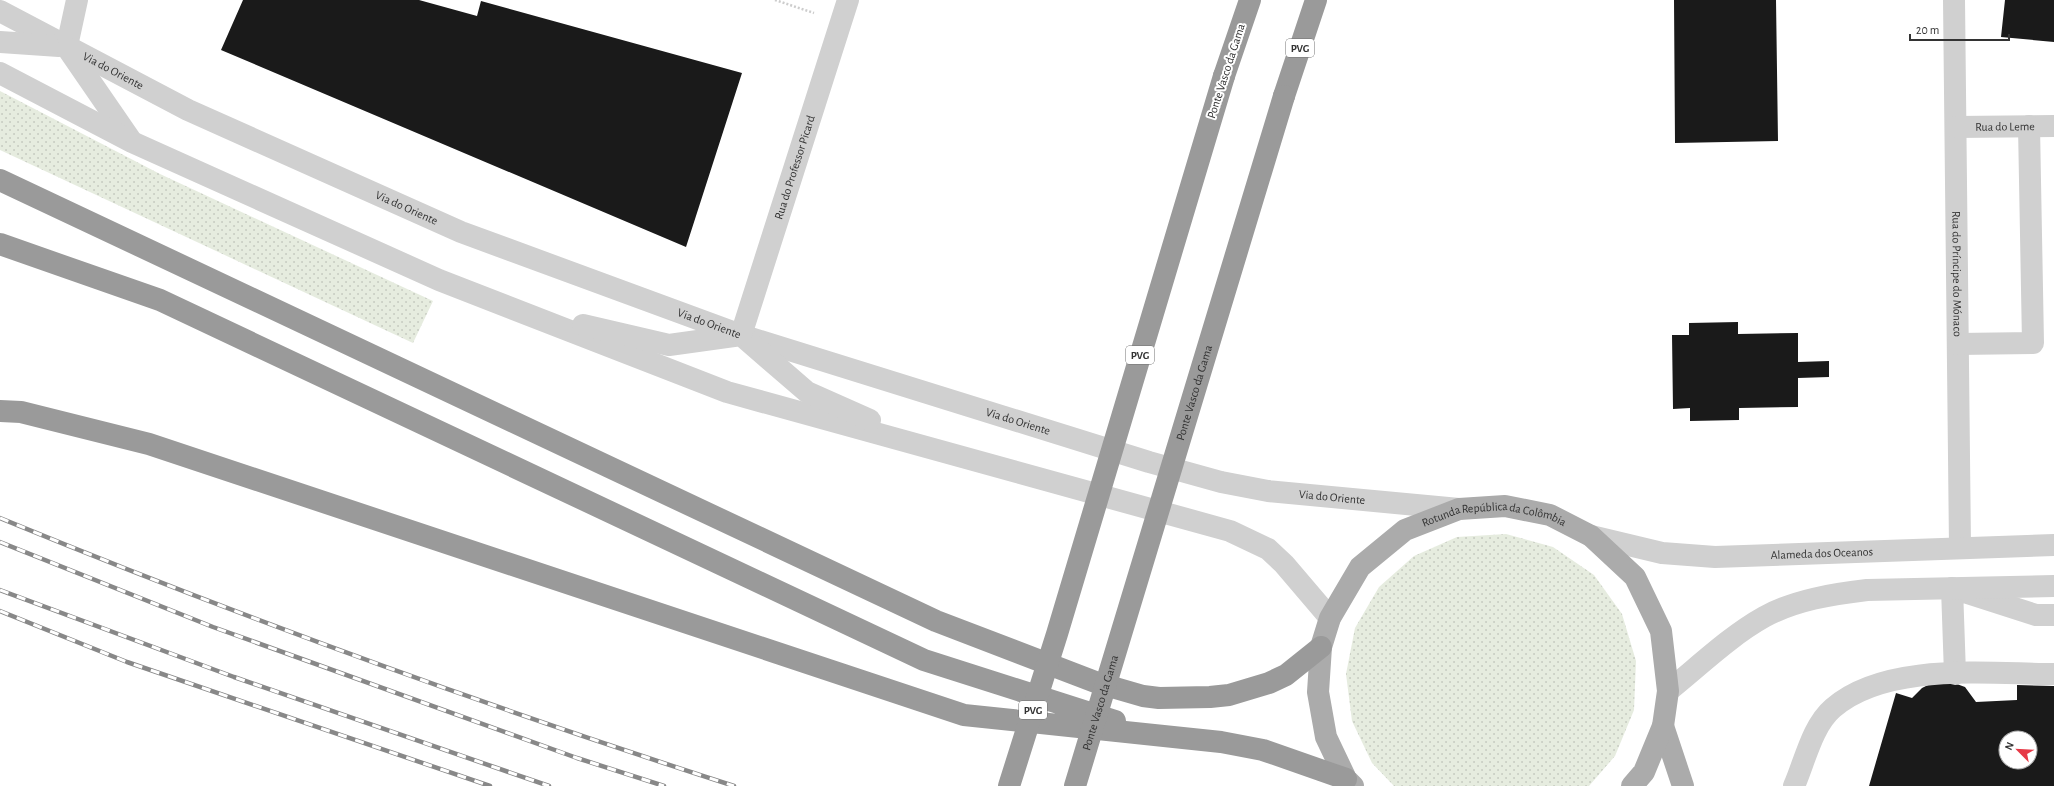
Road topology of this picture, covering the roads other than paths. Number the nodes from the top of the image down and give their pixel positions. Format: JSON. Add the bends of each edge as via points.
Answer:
{"nodes":[{"id":1,"x":77,"y":0,"type":"edge"},
{"id":2,"x":848,"y":0,"type":"edge"},
{"id":3,"x":1250,"y":0,"type":"edge"},
{"id":4,"x":1316,"y":0,"type":"edge"},
{"id":5,"x":1954,"y":0,"type":"edge"},
{"id":6,"x":0,"y":11,"type":"edge"},
{"id":7,"x":0,"y":42,"type":"edge"},
{"id":8,"x":67,"y":46,"type":"junction"},
{"id":9,"x":0,"y":73,"type":"edge"},
{"id":10,"x":2029,"y":126,"type":"junction"},
{"id":11,"x":2054,"y":126,"type":"edge"},
{"id":12,"x":1956,"y":127,"type":"junction"},
{"id":13,"x":132,"y":142,"type":"junction"},
{"id":14,"x":0,"y":180,"type":"edge"},
{"id":15,"x":0,"y":244,"type":"edge"},
{"id":16,"x":512,"y":309,"type":"junction"},
{"id":17,"x":741,"y":335,"type":"junction"},
{"id":18,"x":1958,"y":344,"type":"junction"},
{"id":19,"x":0,"y":411,"type":"edge"},
{"id":20,"x":941,"y":452,"type":"junction"},
{"id":21,"x":1460,"y":509,"type":"junction"},
{"id":22,"x":1591,"y":536,"type":"junction"},
{"id":23,"x":2054,"y":545,"type":"edge"},
{"id":24,"x":1960,"y":547,"type":"junction"},
{"id":25,"x":2054,"y":586,"type":"edge"},
{"id":26,"x":1952,"y":588,"type":"junction"},
{"id":27,"x":2054,"y":615,"type":"edge"},
{"id":28,"x":1330,"y":618,"type":"junction"},
{"id":29,"x":1321,"y":647,"type":"junction"},
{"id":30,"x":1955,"y":674,"type":"junction"},
{"id":31,"x":2054,"y":674,"type":"edge"},
{"id":32,"x":1668,"y":691,"type":"junction"},
{"id":33,"x":1663,"y":726,"type":"junction"},
{"id":34,"x":1165,"y":737,"type":"junction"},
{"id":35,"x":1350,"y":782,"type":"edge"},
{"id":36,"x":1009,"y":786,"type":"edge"},
{"id":37,"x":1075,"y":786,"type":"edge"},
{"id":38,"x":1632,"y":786,"type":"edge"},
{"id":39,"x":1683,"y":786,"type":"edge"},
{"id":40,"x":1794,"y":786,"type":"edge"}],
"edges":[{"from":1,"to":8,"type":"street"},
{"from":2,"to":17,"type":"street","name":"Rua do Professor Picard"},
{"from":3,"to":36,"type":"highway","name":"Ponte Vasco da Gama","number":"PVG","bridge":true,"via":[[1224,76]]},
{"from":4,"to":37,"type":"highway","name":"Ponte Vasco da Gama","number":"PVG","bridge":true,"via":[[1284,96]]},
{"from":5,"to":12,"type":"street","name":"Rua do Príncipe do Mónaco"},
{"from":6,"to":8,"type":"street","name":"Via do Oriente"},
{"from":7,"to":8,"type":"street"},
{"from":8,"to":13,"type":"street"},
{"from":8,"to":17,"type":"street","name":"Via do Oriente","via":[[188,110],[461,232]]},
{"from":9,"to":13,"type":"street"},
{"from":10,"to":11,"type":"street","name":"Rua do Leme"},
{"from":10,"to":12,"type":"street","name":"Rua do Leme"},
{"from":10,"to":18,"type":"street","via":[[2034,343]]},
{"from":12,"to":18,"type":"street","name":"Rua do Príncipe do Mónaco"},
{"from":13,"to":16,"type":"street","via":[[440,280]]},
{"from":14,"to":29,"type":"highway","via":[[936,621],[1098,683],[1159,698],[1230,695],[1262,686],[1286,675]]},
{"from":15,"to":34,"type":"highway","via":[[160,300],[924,660]]},
{"from":16,"to":17,"type":"street","via":[[669,345]]},
{"from":16,"to":20,"type":"street","via":[[727,392]]},
{"from":17,"to":20,"type":"street","via":[[807,392]]},
{"from":17,"to":21,"type":"street","name":"Via do Oriente","via":[[1221,482],[1268,491]]},
{"from":18,"to":24,"type":"street","name":"Rua do Príncipe do Mónaco"},
{"from":19,"to":34,"type":"highway","via":[[21,412],[149,444],[964,715]]},
{"from":20,"to":28,"type":"street","via":[[1210,525],[1249,539],[1268,549],[1284,564]]},
{"from":21,"to":22,"type":"main road","name":"Rotunda República da Colômbia","via":[[1505,506],[1550,515]]},
{"from":21,"to":28,"type":"main road","name":"Rotunda República da Colômbia","via":[[1405,530],[1360,567]]},
{"from":22,"to":24,"type":"street","name":"Alameda dos Oceanos","via":[[1631,547],[1689,556],[1740,557]]},
{"from":22,"to":32,"type":"main road","name":"Rotunda República da Colômbia","via":[[1635,577],[1661,631]]},
{"from":23,"to":24,"type":"street","name":"Alameda dos Oceanos"},
{"from":25,"to":26,"type":"street"},
{"from":26,"to":27,"type":"street","via":[[2036,615]]},
{"from":26,"to":30,"type":"street"},
{"from":26,"to":32,"type":"street","via":[[1867,590],[1794,604],[1748,627]]},
{"from":28,"to":29,"type":"main road","name":"Rotunda República da Colômbia"},
{"from":29,"to":35,"type":"main road","name":"Rotunda República da Colômbia","via":[[1318,692],[1326,737]]},
{"from":30,"to":31,"type":"street"},
{"from":30,"to":40,"type":"street","via":[[1909,676],[1868,686],[1833,708],[1818,727]]},
{"from":32,"to":33,"type":"main road","name":"Rotunda República da Colômbia"},
{"from":33,"to":38,"type":"main road","name":"Rotunda República da Colômbia","via":[[1644,772]]},
{"from":33,"to":39,"type":"main road"},
{"from":34,"to":35,"type":"highway","via":[[1222,742],[1263,750]]}]}
